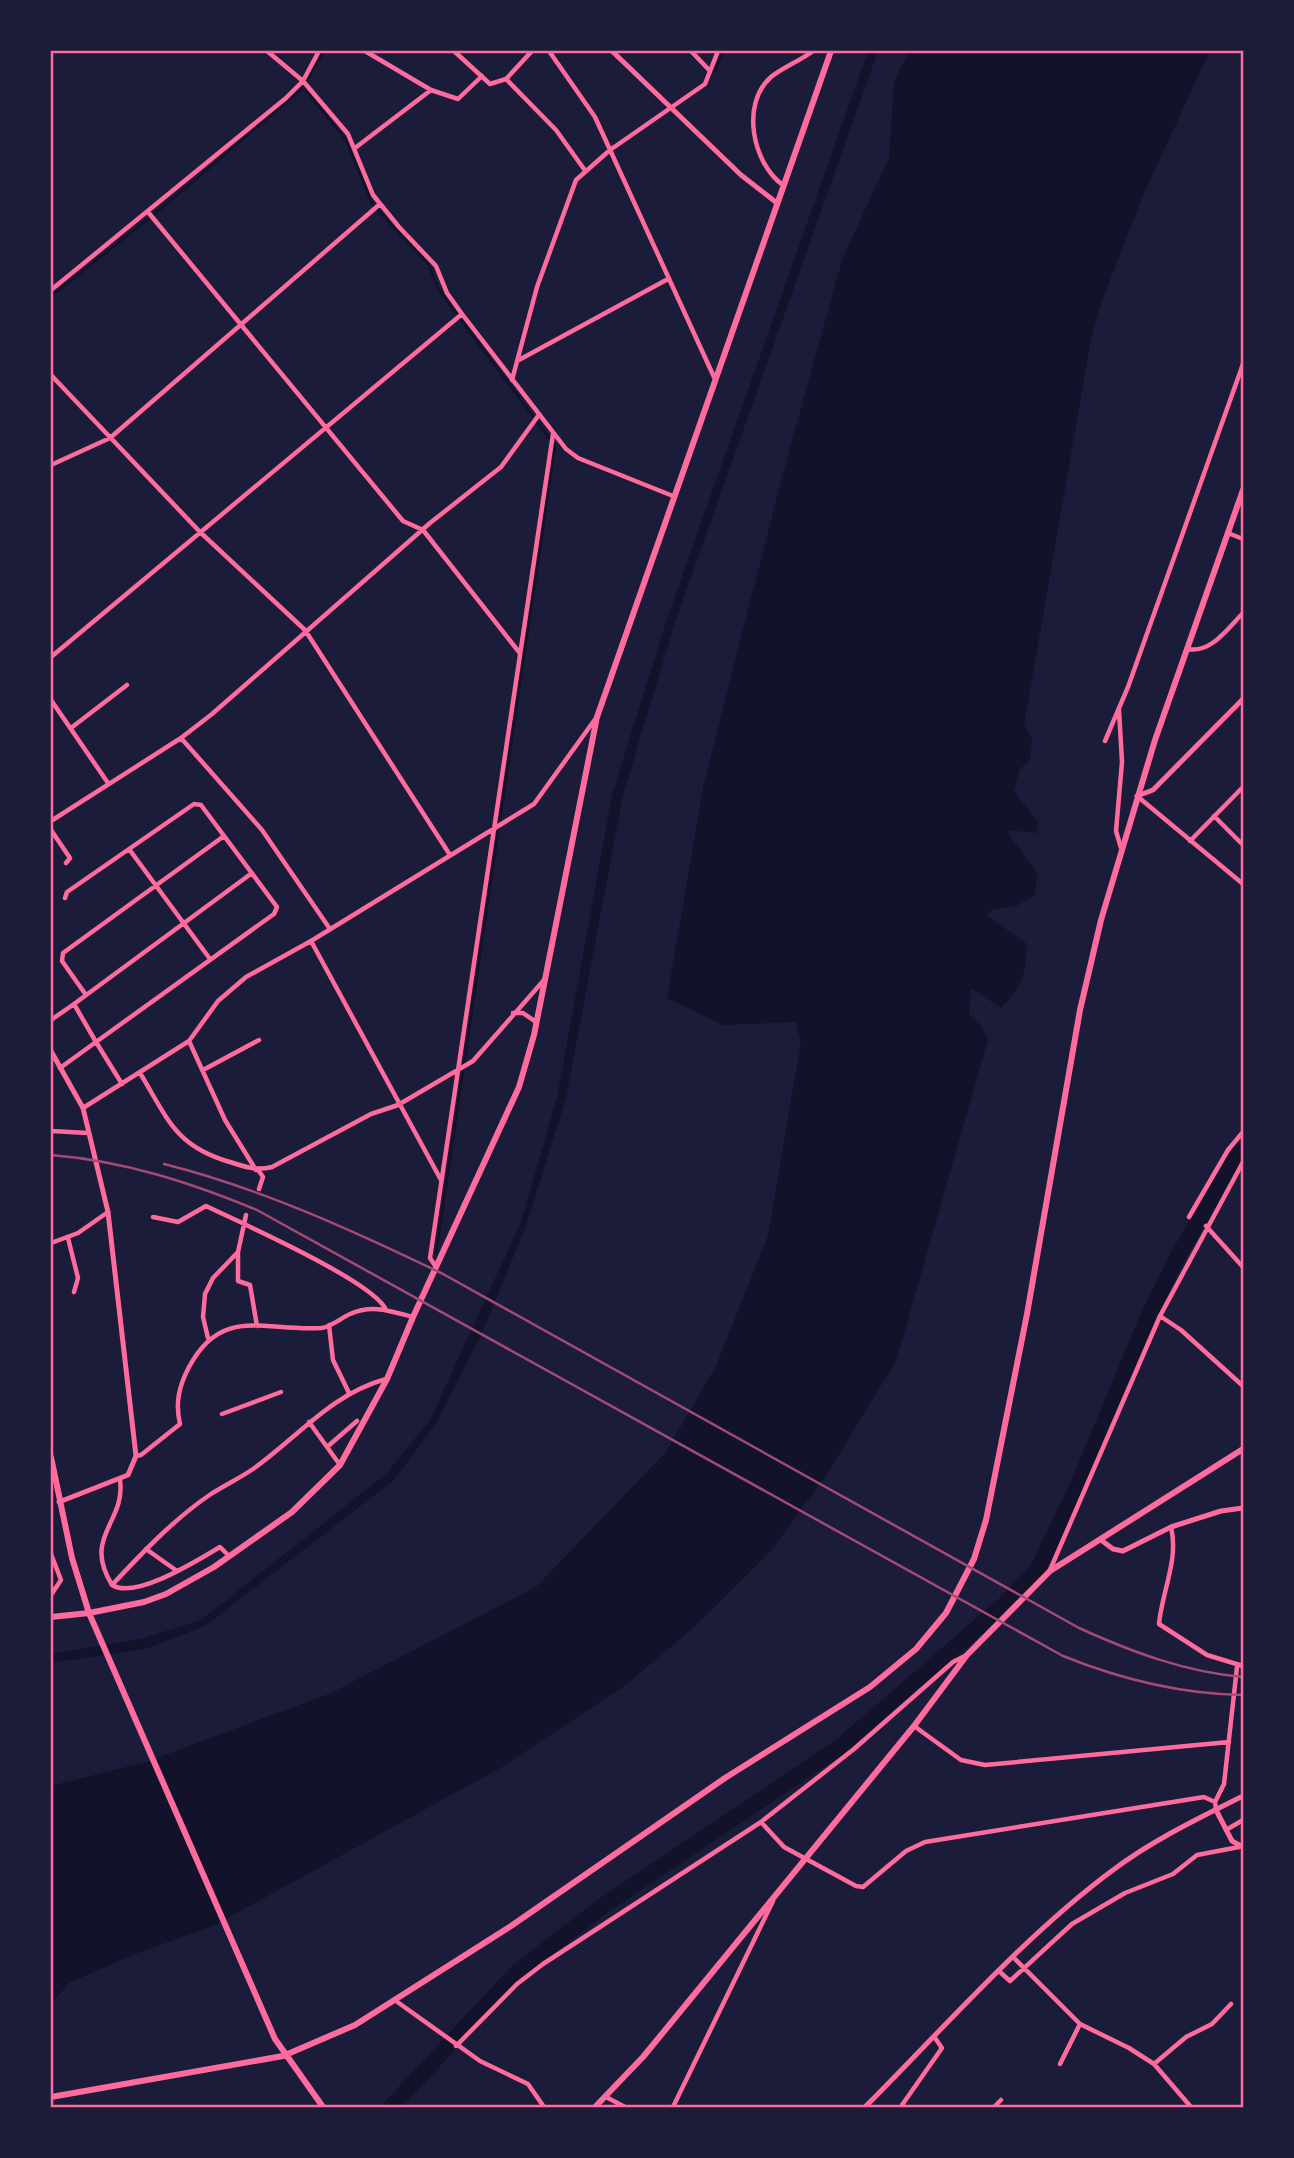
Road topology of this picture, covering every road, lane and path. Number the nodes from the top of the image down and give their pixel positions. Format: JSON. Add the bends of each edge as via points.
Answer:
{"nodes":[{"id":1,"x":267,"y":51,"type":"edge"},
{"id":2,"x":319,"y":51,"type":"edge"},
{"id":3,"x":366,"y":51,"type":"edge"},
{"id":4,"x":454,"y":51,"type":"edge"},
{"id":5,"x":532,"y":51,"type":"edge"},
{"id":6,"x":550,"y":51,"type":"edge"},
{"id":7,"x":612,"y":51,"type":"edge"},
{"id":8,"x":691,"y":51,"type":"edge"},
{"id":9,"x":718,"y":51,"type":"edge"},
{"id":10,"x":813,"y":51,"type":"edge"},
{"id":11,"x":831,"y":51,"type":"edge"},
{"id":12,"x":710,"y":71,"type":"junction"},
{"id":13,"x":482,"y":76,"type":"junction"},
{"id":14,"x":506,"y":79,"type":"junction"},
{"id":15,"x":303,"y":82,"type":"junction"},
{"id":16,"x":431,"y":90,"type":"junction"},
{"id":17,"x":670,"y":106,"type":"junction"},
{"id":18,"x":355,"y":148,"type":"junction"},
{"id":19,"x":610,"y":150,"type":"junction"},
{"id":20,"x":584,"y":169,"type":"junction"},
{"id":21,"x":783,"y":185,"type":"junction"},
{"id":22,"x":777,"y":203,"type":"junction"},
{"id":23,"x":380,"y":204,"type":"junction"},
{"id":24,"x":148,"y":212,"type":"junction"},
{"id":25,"x":668,"y":279,"type":"junction"},
{"id":26,"x":52,"y":286,"type":"edge"},
{"id":27,"x":462,"y":314,"type":"junction"},
{"id":28,"x":242,"y":324,"type":"junction"},
{"id":29,"x":517,"y":361,"type":"junction"},
{"id":30,"x":1243,"y":364,"type":"edge"},
{"id":31,"x":51,"y":376,"type":"edge"},
{"id":32,"x":715,"y":377,"type":"junction"},
{"id":33,"x":512,"y":380,"type":"junction"},
{"id":34,"x":538,"y":416,"type":"junction"},
{"id":35,"x":325,"y":427,"type":"junction"},
{"id":36,"x":553,"y":434,"type":"junction"},
{"id":37,"x":110,"y":438,"type":"junction"},
{"id":38,"x":51,"y":465,"type":"edge"},
{"id":39,"x":1243,"y":490,"type":"edge"},
{"id":40,"x":673,"y":496,"type":"junction"},
{"id":41,"x":423,"y":530,"type":"junction"},
{"id":42,"x":200,"y":532,"type":"junction"},
{"id":43,"x":1228,"y":533,"type":"junction"},
{"id":44,"x":1243,"y":539,"type":"edge"},
{"id":45,"x":1243,"y":613,"type":"edge"},
{"id":46,"x":305,"y":630,"type":"junction"},
{"id":47,"x":1187,"y":649,"type":"junction"},
{"id":48,"x":520,"y":653,"type":"junction"},
{"id":49,"x":51,"y":657,"type":"edge"},
{"id":50,"x":127,"y":685,"type":"dead end"},
{"id":51,"x":1243,"y":699,"type":"edge"},
{"id":52,"x":51,"y":700,"type":"edge"},
{"id":53,"x":1119,"y":708,"type":"junction"},
{"id":54,"x":597,"y":717,"type":"junction"},
{"id":55,"x":71,"y":728,"type":"junction"},
{"id":56,"x":181,"y":738,"type":"junction"},
{"id":57,"x":1105,"y":741,"type":"dead end"},
{"id":58,"x":108,"y":783,"type":"junction"},
{"id":59,"x":1243,"y":788,"type":"edge"},
{"id":60,"x":1137,"y":796,"type":"junction"},
{"id":61,"x":1214,"y":816,"type":"junction"},
{"id":62,"x":51,"y":821,"type":"edge"},
{"id":63,"x":51,"y":830,"type":"edge"},
{"id":64,"x":492,"y":830,"type":"junction"},
{"id":65,"x":224,"y":836,"type":"junction"},
{"id":66,"x":1190,"y":841,"type":"junction"},
{"id":67,"x":1243,"y":845,"type":"edge"},
{"id":68,"x":1121,"y":848,"type":"junction"},
{"id":69,"x":130,"y":849,"type":"junction"},
{"id":70,"x":450,"y":855,"type":"junction"},
{"id":71,"x":66,"y":863,"type":"dead end"},
{"id":72,"x":252,"y":873,"type":"junction"},
{"id":73,"x":1243,"y":884,"type":"edge"},
{"id":74,"x":156,"y":886,"type":"junction"},
{"id":75,"x":65,"y":898,"type":"dead end"},
{"id":76,"x":183,"y":923,"type":"junction"},
{"id":77,"x":330,"y":929,"type":"junction"},
{"id":78,"x":311,"y":942,"type":"junction"},
{"id":79,"x":210,"y":959,"type":"junction"},
{"id":80,"x":544,"y":980,"type":"junction"},
{"id":81,"x":86,"y":995,"type":"junction"},
{"id":82,"x":74,"y":1004,"type":"junction"},
{"id":83,"x":513,"y":1013,"type":"junction"},
{"id":84,"x":51,"y":1020,"type":"edge"},
{"id":85,"x":537,"y":1023,"type":"junction"},
{"id":86,"x":259,"y":1040,"type":"dead end"},
{"id":87,"x":189,"y":1041,"type":"junction"},
{"id":88,"x":96,"y":1042,"type":"junction"},
{"id":89,"x":51,"y":1051,"type":"edge"},
{"id":90,"x":60,"y":1068,"type":"junction"},
{"id":91,"x":203,"y":1070,"type":"junction"},
{"id":92,"x":458,"y":1071,"type":"junction"},
{"id":93,"x":140,"y":1073,"type":"junction"},
{"id":94,"x":122,"y":1084,"type":"junction"},
{"id":95,"x":398,"y":1105,"type":"junction"},
{"id":96,"x":83,"y":1108,"type":"junction"},
{"id":97,"x":51,"y":1131,"type":"edge"},
{"id":98,"x":1243,"y":1132,"type":"edge"},
{"id":99,"x":88,"y":1133,"type":"junction"},
{"id":100,"x":1243,"y":1162,"type":"edge"},
{"id":101,"x":258,"y":1170,"type":"junction"},
{"id":102,"x":442,"y":1180,"type":"junction"},
{"id":103,"x":259,"y":1189,"type":"dead end"},
{"id":104,"x":108,"y":1212,"type":"junction"},
{"id":105,"x":246,"y":1215,"type":"dead end"},
{"id":106,"x":153,"y":1217,"type":"dead end"},
{"id":107,"x":1189,"y":1217,"type":"dead end"},
{"id":108,"x":243,"y":1224,"type":"junction"},
{"id":109,"x":1206,"y":1226,"type":"junction"},
{"id":110,"x":68,"y":1238,"type":"junction"},
{"id":111,"x":51,"y":1243,"type":"edge"},
{"id":112,"x":238,"y":1252,"type":"junction"},
{"id":113,"x":436,"y":1267,"type":"junction"},
{"id":114,"x":1243,"y":1267,"type":"edge"},
{"id":115,"x":74,"y":1292,"type":"dead end"},
{"id":116,"x":386,"y":1310,"type":"junction"},
{"id":117,"x":1160,"y":1316,"type":"junction"},
{"id":118,"x":413,"y":1317,"type":"junction"},
{"id":119,"x":257,"y":1325,"type":"junction"},
{"id":120,"x":329,"y":1325,"type":"junction"},
{"id":121,"x":208,"y":1338,"type":"junction"},
{"id":122,"x":387,"y":1379,"type":"junction"},
{"id":123,"x":1243,"y":1386,"type":"edge"},
{"id":124,"x":281,"y":1392,"type":"dead end"},
{"id":125,"x":349,"y":1393,"type":"junction"},
{"id":126,"x":222,"y":1414,"type":"dead end"},
{"id":127,"x":357,"y":1421,"type":"dead end"},
{"id":128,"x":309,"y":1422,"type":"junction"},
{"id":129,"x":327,"y":1447,"type":"junction"},
{"id":130,"x":1243,"y":1450,"type":"edge"},
{"id":131,"x":136,"y":1455,"type":"junction"},
{"id":132,"x":51,"y":1457,"type":"edge"},
{"id":133,"x":340,"y":1465,"type":"junction"},
{"id":134,"x":120,"y":1480,"type":"junction"},
{"id":135,"x":51,"y":1500,"type":"edge"},
{"id":136,"x":59,"y":1502,"type":"junction"},
{"id":137,"x":1243,"y":1508,"type":"edge"},
{"id":138,"x":1171,"y":1527,"type":"junction"},
{"id":139,"x":1101,"y":1540,"type":"junction"},
{"id":140,"x":146,"y":1549,"type":"junction"},
{"id":141,"x":51,"y":1554,"type":"edge"},
{"id":142,"x":229,"y":1556,"type":"junction"},
{"id":143,"x":177,"y":1571,"type":"junction"},
{"id":144,"x":1050,"y":1571,"type":"junction"},
{"id":145,"x":112,"y":1585,"type":"junction"},
{"id":146,"x":51,"y":1595,"type":"edge"},
{"id":147,"x":89,"y":1613,"type":"junction"},
{"id":148,"x":51,"y":1617,"type":"edge"},
{"id":149,"x":967,"y":1655,"type":"junction"},
{"id":150,"x":1240,"y":1667,"type":"edge"},
{"id":151,"x":914,"y":1726,"type":"junction"},
{"id":152,"x":1229,"y":1742,"type":"junction"},
{"id":153,"x":1243,"y":1796,"type":"edge"},
{"id":154,"x":1214,"y":1802,"type":"junction"},
{"id":155,"x":1216,"y":1810,"type":"junction"},
{"id":156,"x":1243,"y":1820,"type":"edge"},
{"id":157,"x":761,"y":1822,"type":"junction"},
{"id":158,"x":1226,"y":1830,"type":"junction"},
{"id":159,"x":1241,"y":1847,"type":"edge"},
{"id":160,"x":804,"y":1857,"type":"junction"},
{"id":161,"x":776,"y":1894,"type":"junction"},
{"id":162,"x":1014,"y":1958,"type":"junction"},
{"id":163,"x":1024,"y":1969,"type":"junction"},
{"id":164,"x":1000,"y":1972,"type":"junction"},
{"id":165,"x":396,"y":2001,"type":"junction"},
{"id":166,"x":1231,"y":2004,"type":"dead end"},
{"id":167,"x":1080,"y":2024,"type":"junction"},
{"id":168,"x":934,"y":2038,"type":"junction"},
{"id":169,"x":456,"y":2046,"type":"junction"},
{"id":170,"x":283,"y":2056,"type":"junction"},
{"id":171,"x":1060,"y":2064,"type":"dead end"},
{"id":172,"x":1154,"y":2064,"type":"junction"},
{"id":173,"x":51,"y":2096,"type":"edge"},
{"id":174,"x":606,"y":2097,"type":"junction"},
{"id":175,"x":1001,"y":2100,"type":"dead end"},
{"id":176,"x":323,"y":2107,"type":"edge"},
{"id":177,"x":544,"y":2107,"type":"edge"},
{"id":178,"x":595,"y":2107,"type":"edge"},
{"id":179,"x":625,"y":2107,"type":"edge"},
{"id":180,"x":673,"y":2107,"type":"edge"},
{"id":181,"x":865,"y":2107,"type":"edge"},
{"id":182,"x":905,"y":2107,"type":"edge"},
{"id":183,"x":994,"y":2107,"type":"edge"},
{"id":184,"x":1191,"y":2107,"type":"edge"}],
"edges":[{"from":1,"to":15,"type":"street"},
{"from":2,"to":15,"type":"street"},
{"from":3,"to":16,"type":"street"},
{"from":4,"to":13,"type":"street"},
{"from":5,"to":14,"type":"street"},
{"from":6,"to":19,"type":"street","via":[[595,117]]},
{"from":7,"to":17,"type":"street"},
{"from":8,"to":12,"type":"street"},
{"from":9,"to":12,"type":"street"},
{"from":10,"to":21,"type":"street","via":[[770,78],[755,101],[756,145],[768,170]]},
{"from":11,"to":21,"type":"main road"},
{"from":12,"to":17,"type":"street","via":[[705,84]]},
{"from":13,"to":14,"type":"street","via":[[490,84]]},
{"from":13,"to":16,"type":"street","via":[[458,99]]},
{"from":14,"to":20,"type":"street","via":[[555,130]]},
{"from":15,"to":18,"type":"street"},
{"from":15,"to":24,"type":"street"},
{"from":16,"to":18,"type":"street"},
{"from":17,"to":19,"type":"street"},
{"from":17,"to":22,"type":"street"},
{"from":18,"to":23,"type":"street"},
{"from":19,"to":20,"type":"street"},
{"from":19,"to":25,"type":"street"},
{"from":20,"to":29,"type":"street","via":[[537,287]]},
{"from":21,"to":22,"type":"main road"},
{"from":22,"to":32,"type":"main road"},
{"from":23,"to":27,"type":"street","via":[[436,266]]},
{"from":23,"to":28,"type":"street"},
{"from":24,"to":26,"type":"street"},
{"from":24,"to":28,"type":"street"},
{"from":25,"to":29,"type":"street"},
{"from":25,"to":32,"type":"street"},
{"from":27,"to":33,"type":"street"},
{"from":27,"to":35,"type":"street"},
{"from":28,"to":35,"type":"street"},
{"from":28,"to":37,"type":"street"},
{"from":29,"to":33,"type":"street"},
{"from":30,"to":53,"type":"street"},
{"from":31,"to":37,"type":"street"},
{"from":32,"to":40,"type":"main road"},
{"from":33,"to":34,"type":"street"},
{"from":34,"to":36,"type":"street"},
{"from":34,"to":41,"type":"street","via":[[501,467]]},
{"from":35,"to":41,"type":"street","via":[[403,521]]},
{"from":35,"to":42,"type":"street"},
{"from":36,"to":40,"type":"street","via":[[578,458]]},
{"from":36,"to":48,"type":"street"},
{"from":37,"to":38,"type":"street"},
{"from":37,"to":42,"type":"street"},
{"from":39,"to":43,"type":"main road"},
{"from":40,"to":54,"type":"main road"},
{"from":41,"to":46,"type":"street"},
{"from":41,"to":48,"type":"street"},
{"from":42,"to":46,"type":"street"},
{"from":42,"to":49,"type":"street"},
{"from":43,"to":44,"type":"street"},
{"from":43,"to":47,"type":"main road"},
{"from":45,"to":47,"type":"street","via":[[1209,646]]},
{"from":46,"to":56,"type":"street"},
{"from":46,"to":70,"type":"street"},
{"from":47,"to":60,"type":"main road"},
{"from":48,"to":64,"type":"street"},
{"from":50,"to":55,"type":"street"},
{"from":51,"to":60,"type":"street","via":[[1153,790]]},
{"from":52,"to":55,"type":"street"},
{"from":53,"to":57,"type":"street"},
{"from":53,"to":68,"type":"street","via":[[1122,762],[1116,831]]},
{"from":54,"to":64,"type":"street","via":[[534,804]]},
{"from":54,"to":80,"type":"main road"},
{"from":55,"to":58,"type":"street"},
{"from":56,"to":58,"type":"street"},
{"from":56,"to":77,"type":"street","via":[[262,830]]},
{"from":58,"to":62,"type":"street"},
{"from":59,"to":61,"type":"street"},
{"from":60,"to":66,"type":"street"},
{"from":60,"to":68,"type":"main road"},
{"from":61,"to":66,"type":"street"},
{"from":61,"to":67,"type":"street"},
{"from":63,"to":71,"type":"street","via":[[70,858]]},
{"from":64,"to":70,"type":"street"},
{"from":64,"to":92,"type":"street"},
{"from":65,"to":69,"type":"street","via":[[201,805],[194,804]]},
{"from":65,"to":72,"type":"street"},
{"from":65,"to":74,"type":"street"},
{"from":66,"to":73,"type":"street"},
{"from":68,"to":165,"type":"main road","via":[[1080,1010],[986,1520],[974,1559],[946,1613],[916,1649],[870,1687],[725,1778]]},
{"from":69,"to":74,"type":"street"},
{"from":69,"to":75,"type":"street","via":[[67,892]]},
{"from":70,"to":77,"type":"street"},
{"from":72,"to":76,"type":"street"},
{"from":72,"to":79,"type":"street","via":[[277,906],[274,914]]},
{"from":74,"to":76,"type":"street"},
{"from":74,"to":81,"type":"street","via":[[63,953],[62,961]]},
{"from":76,"to":79,"type":"street"},
{"from":76,"to":81,"type":"street"},
{"from":77,"to":78,"type":"street"},
{"from":78,"to":87,"type":"street","via":[[231,987]]},
{"from":78,"to":95,"type":"street"},
{"from":79,"to":88,"type":"street"},
{"from":80,"to":83,"type":"street"},
{"from":80,"to":85,"type":"main road"},
{"from":81,"to":82,"type":"street"},
{"from":82,"to":84,"type":"street"},
{"from":82,"to":88,"type":"street"},
{"from":83,"to":85,"type":"street","via":[[523,1013]]},
{"from":83,"to":92,"type":"street","via":[[473,1061]]},
{"from":85,"to":113,"type":"main road","via":[[519,1087]]},
{"from":86,"to":91,"type":"street"},
{"from":87,"to":91,"type":"street"},
{"from":87,"to":93,"type":"street"},
{"from":88,"to":90,"type":"street"},
{"from":88,"to":94,"type":"street"},
{"from":89,"to":90,"type":"street"},
{"from":90,"to":96,"type":"street"},
{"from":91,"to":101,"type":"street","via":[[225,1120]]},
{"from":92,"to":95,"type":"street"},
{"from":92,"to":102,"type":"street"},
{"from":93,"to":94,"type":"street"},
{"from":93,"to":101,"type":"street","via":[[179,1137],[192,1149]]},
{"from":94,"to":96,"type":"street"},
{"from":95,"to":101,"type":"street"},
{"from":95,"to":102,"type":"street"},
{"from":96,"to":99,"type":"street"},
{"from":97,"to":99,"type":"street"},
{"from":98,"to":107,"type":"street"},
{"from":99,"to":104,"type":"street"},
{"from":100,"to":109,"type":"street"},
{"from":101,"to":103,"type":"street","via":[[263,1177]]},
{"from":102,"to":113,"type":"street","via":[[430,1258]]},
{"from":104,"to":110,"type":"street"},
{"from":104,"to":131,"type":"street"},
{"from":105,"to":108,"type":"street"},
{"from":106,"to":108,"type":"street","via":[[178,1222],[206,1206]]},
{"from":108,"to":112,"type":"street"},
{"from":108,"to":116,"type":"street","via":[[369,1291],[383,1301]]},
{"from":109,"to":114,"type":"street"},
{"from":109,"to":117,"type":"street"},
{"from":110,"to":111,"type":"street"},
{"from":110,"to":115,"type":"street","via":[[78,1278]]},
{"from":112,"to":119,"type":"street","via":[[239,1281],[250,1285]]},
{"from":112,"to":121,"type":"street","via":[[213,1278],[205,1294],[203,1317]]},
{"from":113,"to":118,"type":"main road"},
{"from":116,"to":118,"type":"street"},
{"from":116,"to":120,"type":"street","via":[[365,1309]]},
{"from":117,"to":123,"type":"street"},
{"from":117,"to":144,"type":"street"},
{"from":118,"to":122,"type":"main road"},
{"from":119,"to":120,"type":"street"},
{"from":119,"to":121,"type":"street"},
{"from":120,"to":125,"type":"street","via":[[334,1360]]},
{"from":121,"to":131,"type":"street","via":[[180,1384],[180,1424]]},
{"from":122,"to":125,"type":"street"},
{"from":122,"to":133,"type":"main road"},
{"from":124,"to":126,"type":"street"},
{"from":125,"to":128,"type":"street"},
{"from":127,"to":129,"type":"street"},
{"from":128,"to":129,"type":"street"},
{"from":128,"to":140,"type":"street"},
{"from":129,"to":133,"type":"street"},
{"from":130,"to":139,"type":"main road"},
{"from":131,"to":134,"type":"street","via":[[131,1471]]},
{"from":132,"to":136,"type":"main road"},
{"from":133,"to":142,"type":"main road","via":[[292,1512]]},
{"from":134,"to":136,"type":"street"},
{"from":134,"to":145,"type":"street","via":[[121,1499],[100,1546]]},
{"from":135,"to":136,"type":"street"},
{"from":136,"to":147,"type":"main road"},
{"from":137,"to":138,"type":"street"},
{"from":138,"to":139,"type":"street","via":[[1123,1551]]},
{"from":138,"to":150,"type":"street","via":[[1174,1553],[1159,1624],[1207,1655]]},
{"from":139,"to":144,"type":"main road"},
{"from":140,"to":143,"type":"street"},
{"from":140,"to":145,"type":"street"},
{"from":141,"to":146,"type":"street","via":[[61,1580]]},
{"from":142,"to":143,"type":"street","via":[[220,1547]]},
{"from":142,"to":147,"type":"main road","via":[[166,1594]]},
{"from":143,"to":145,"type":"street","via":[[128,1589]]},
{"from":144,"to":149,"type":"main road"},
{"from":147,"to":148,"type":"main road"},
{"from":147,"to":170,"type":"main road"},
{"from":149,"to":151,"type":"main road"},
{"from":149,"to":157,"type":"street"},
{"from":150,"to":152,"type":"street"},
{"from":151,"to":152,"type":"street","via":[[954,1756],[985,1765]]},
{"from":151,"to":160,"type":"main road"},
{"from":152,"to":154,"type":"street","via":[[1224,1784]]},
{"from":153,"to":155,"type":"street"},
{"from":154,"to":155,"type":"street"},
{"from":154,"to":160,"type":"street","via":[[1204,1797],[925,1842],[906,1851],[863,1887]]},
{"from":155,"to":158,"type":"street"},
{"from":155,"to":162,"type":"street","via":[[1116,1868]]},
{"from":156,"to":158,"type":"street"},
{"from":157,"to":160,"type":"street","via":[[784,1847]]},
{"from":157,"to":169,"type":"street","via":[[542,1964]]},
{"from":158,"to":159,"type":"street"},
{"from":159,"to":163,"type":"street","via":[[1197,1855],[1173,1874],[1125,1893],[1072,1924]]},
{"from":160,"to":161,"type":"main road"},
{"from":161,"to":174,"type":"main road"},
{"from":161,"to":180,"type":"street"},
{"from":162,"to":163,"type":"street"},
{"from":162,"to":164,"type":"street"},
{"from":163,"to":164,"type":"street","via":[[1010,1982]]},
{"from":163,"to":167,"type":"street"},
{"from":164,"to":168,"type":"street"},
{"from":165,"to":169,"type":"street"},
{"from":165,"to":170,"type":"main road","via":[[355,2025]]},
{"from":166,"to":172,"type":"street","via":[[1212,2024],[1186,2037]]},
{"from":167,"to":171,"type":"street"},
{"from":167,"to":172,"type":"street"},
{"from":168,"to":181,"type":"street"},
{"from":168,"to":182,"type":"street","via":[[942,2048],[902,2105]]},
{"from":169,"to":177,"type":"street","via":[[528,2084]]},
{"from":170,"to":173,"type":"main road"},
{"from":170,"to":176,"type":"main road"},
{"from":172,"to":184,"type":"street"},
{"from":174,"to":178,"type":"main road"},
{"from":174,"to":179,"type":"street"},
{"from":175,"to":183,"type":"street"}]}
